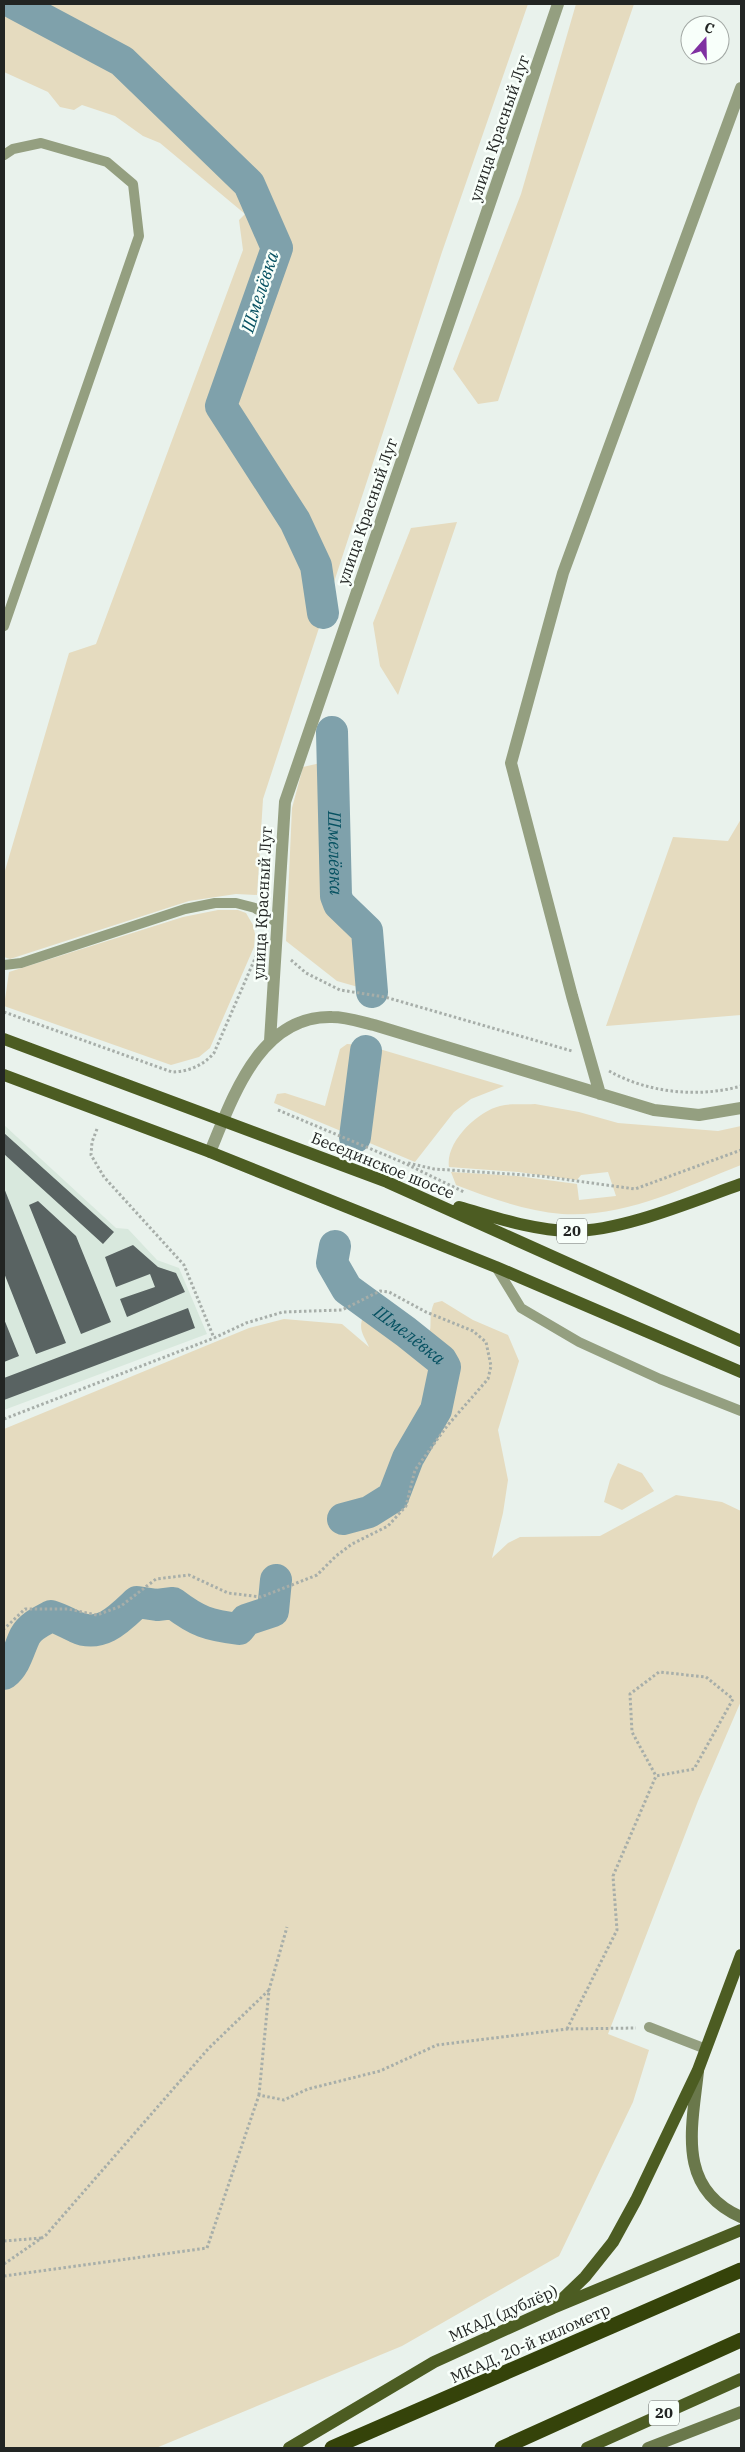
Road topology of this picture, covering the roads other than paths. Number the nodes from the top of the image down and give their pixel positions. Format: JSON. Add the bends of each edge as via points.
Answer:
{"nodes":[{"id":1,"x":558,"y":4,"type":"edge"},
{"id":2,"x":741,"y":88,"type":"edge"},
{"id":3,"x":4,"y":156,"type":"edge"},
{"id":4,"x":4,"y":626,"type":"edge"},
{"id":5,"x":276,"y":922,"type":"junction"},
{"id":6,"x":4,"y":965,"type":"edge"},
{"id":7,"x":4,"y":1039,"type":"edge"},
{"id":8,"x":270,"y":1041,"type":"junction"},
{"id":9,"x":4,"y":1075,"type":"edge"},
{"id":10,"x":600,"y":1094,"type":"junction"},
{"id":11,"x":741,"y":1108,"type":"edge"},
{"id":12,"x":223,"y":1120,"type":"junction"},
{"id":13,"x":210,"y":1152,"type":"junction"},
{"id":14,"x":741,"y":1184,"type":"edge"},
{"id":15,"x":402,"y":1188,"type":"junction"},
{"id":16,"x":496,"y":1267,"type":"junction"},
{"id":17,"x":741,"y":1340,"type":"edge"},
{"id":18,"x":741,"y":1372,"type":"edge"},
{"id":19,"x":741,"y":1411,"type":"edge"},
{"id":20,"x":741,"y":1954,"type":"edge"},
{"id":21,"x":649,"y":2028,"type":"road end"},
{"id":22,"x":706,"y":2048,"type":"junction"},
{"id":23,"x":698,"y":2070,"type":"junction"},
{"id":24,"x":741,"y":2217,"type":"edge"},
{"id":25,"x":741,"y":2230,"type":"edge"},
{"id":26,"x":741,"y":2270,"type":"edge"},
{"id":27,"x":553,"y":2308,"type":"junction"},
{"id":28,"x":741,"y":2340,"type":"edge"},
{"id":29,"x":741,"y":2379,"type":"edge"},
{"id":30,"x":741,"y":2412,"type":"edge"},
{"id":31,"x":289,"y":2448,"type":"edge"},
{"id":32,"x":332,"y":2448,"type":"edge"},
{"id":33,"x":502,"y":2448,"type":"edge"},
{"id":34,"x":587,"y":2448,"type":"edge"},
{"id":35,"x":648,"y":2448,"type":"edge"}],
"edges":[{"from":1,"to":5,"type":"street","name":"улица Красный Луг","via":[[285,802]]},
{"from":2,"to":10,"type":"street","via":[[564,574],[511,763]]},
{"from":3,"to":4,"type":"lane","via":[[13,149],[41,143],[107,162],[132,184],[139,236]]},
{"from":5,"to":6,"type":"lane","via":[[255,908],[236,903],[215,903],[185,909],[21,963]]},
{"from":5,"to":8,"type":"street","name":"улица Красный Луг"},
{"from":7,"to":12,"type":"main road","name":"Бесединское шоссе"},
{"from":8,"to":10,"type":"street","via":[[308,1020],[333,1017],[374,1025]]},
{"from":8,"to":12,"type":"street","via":[[253,1062]]},
{"from":9,"to":13,"type":"main road"},
{"from":10,"to":11,"type":"street","via":[[654,1110],[699,1115]]},
{"from":12,"to":13,"type":"street"},
{"from":12,"to":15,"type":"main road","name":"Бесединское шоссе"},
{"from":13,"to":16,"type":"main road"},
{"from":14,"to":15,"type":"main road","number":"20","via":[[612,1226],[571,1231],[524,1226]]},
{"from":15,"to":17,"type":"main road","name":"Бесединское шоссе"},
{"from":16,"to":18,"type":"main road"},
{"from":16,"to":19,"type":"lane","via":[[521,1308],[579,1342],[660,1380]]},
{"from":20,"to":22,"type":"main road"},
{"from":21,"to":22,"type":"lane"},
{"from":22,"to":23,"type":"main road"},
{"from":23,"to":24,"type":"street","via":[[690,2144],[693,2161],[711,2196],[723,2208]]},
{"from":23,"to":27,"type":"main road","via":[[613,2242],[585,2277]]},
{"from":25,"to":27,"type":"main road","name":"МКАД (дублёр)"},
{"from":26,"to":32,"type":"highway","name":"МКАД, 20-й километр"},
{"from":27,"to":31,"type":"main road","name":"МКАД (дублёр)","via":[[434,2362]]},
{"from":28,"to":33,"type":"highway"},
{"from":29,"to":34,"type":"main road","number":"20"},
{"from":30,"to":35,"type":"street"}]}
